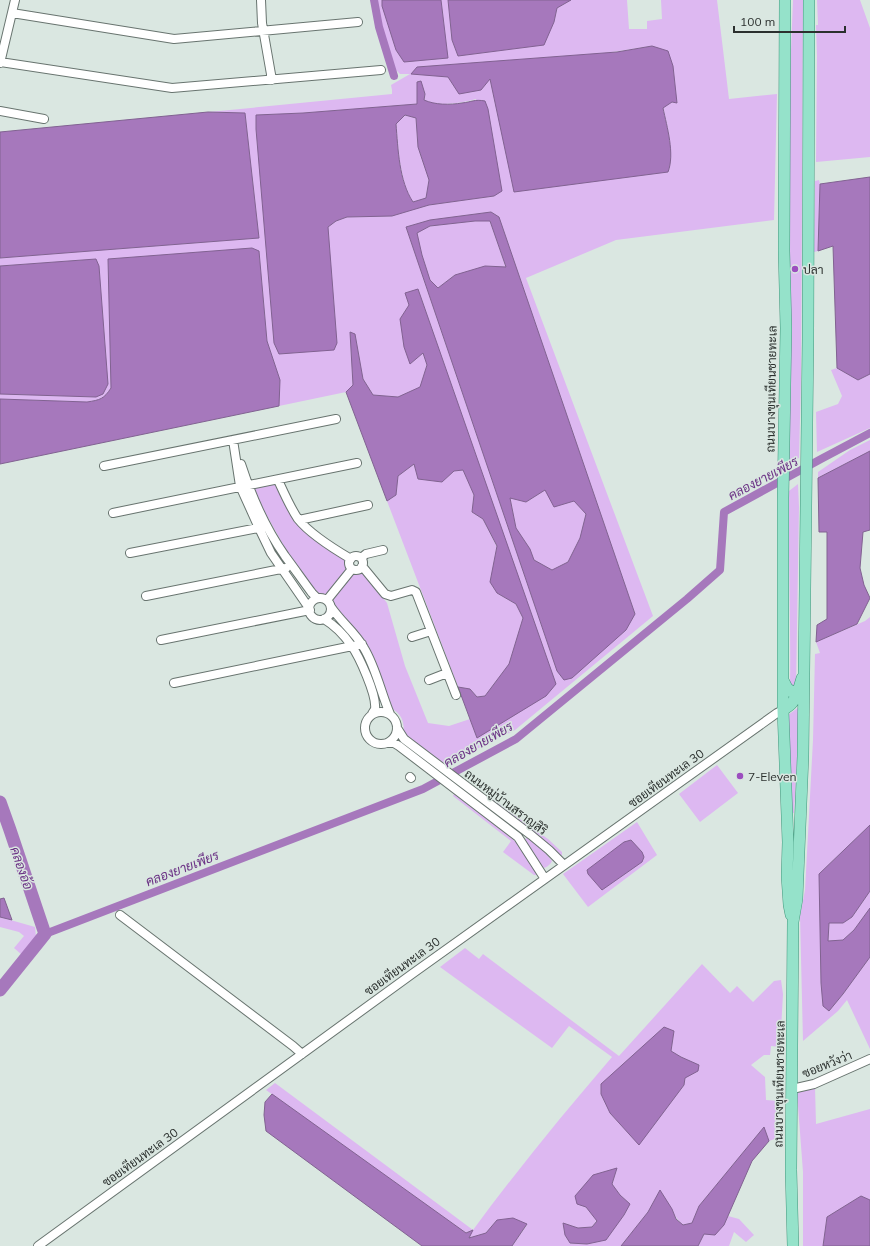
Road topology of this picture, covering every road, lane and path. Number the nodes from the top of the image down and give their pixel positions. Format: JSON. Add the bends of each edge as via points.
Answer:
{"nodes":[{"id":1,"x":15,"y":0,"type":"edge"},
{"id":2,"x":261,"y":0,"type":"edge"},
{"id":3,"x":786,"y":0,"type":"edge"},
{"id":4,"x":809,"y":0,"type":"edge"},
{"id":5,"x":12,"y":13,"type":"junction"},
{"id":6,"x":358,"y":22,"type":"dead end"},
{"id":7,"x":263,"y":30,"type":"junction"},
{"id":8,"x":0,"y":63,"type":"edge"},
{"id":9,"x":381,"y":70,"type":"dead end"},
{"id":10,"x":272,"y":80,"type":"junction"},
{"id":11,"x":0,"y":111,"type":"edge"},
{"id":12,"x":44,"y":119,"type":"dead end"},
{"id":13,"x":336,"y":419,"type":"dead end"},
{"id":14,"x":233,"y":440,"type":"junction"},
{"id":15,"x":357,"y":463,"type":"dead end"},
{"id":16,"x":104,"y":466,"type":"dead end"},
{"id":17,"x":278,"y":480,"type":"junction"},
{"id":18,"x":244,"y":486,"type":"junction"},
{"id":19,"x":368,"y":504,"type":"dead end"},
{"id":20,"x":113,"y":513,"type":"dead end"},
{"id":21,"x":299,"y":520,"type":"junction"},
{"id":22,"x":268,"y":526,"type":"junction"},
{"id":23,"x":259,"y":528,"type":"junction"},
{"id":24,"x":384,"y":550,"type":"dead end"},
{"id":25,"x":130,"y":554,"type":"dead end"},
{"id":26,"x":351,"y":559,"type":"junction"},
{"id":27,"x":361,"y":562,"type":"junction"},
{"id":28,"x":293,"y":566,"type":"junction"},
{"id":29,"x":282,"y":568,"type":"junction"},
{"id":30,"x":352,"y":569,"type":"junction"},
{"id":31,"x":146,"y":596,"type":"dead end"},
{"id":32,"x":317,"y":598,"type":"junction"},
{"id":33,"x":329,"y":604,"type":"junction"},
{"id":34,"x":310,"y":609,"type":"junction"},
{"id":35,"x":324,"y":619,"type":"junction"},
{"id":36,"x":431,"y":631,"type":"junction"},
{"id":37,"x":412,"y":637,"type":"dead end"},
{"id":38,"x":161,"y":640,"type":"dead end"},
{"id":39,"x":362,"y":644,"type":"junction"},
{"id":40,"x":352,"y":647,"type":"junction"},
{"id":41,"x":448,"y":674,"type":"junction"},
{"id":42,"x":804,"y":674,"type":"junction"},
{"id":43,"x":429,"y":680,"type":"dead end"},
{"id":44,"x":783,"y":680,"type":"junction"},
{"id":45,"x":174,"y":683,"type":"dead end"},
{"id":46,"x":796,"y":691,"type":"junction"},
{"id":47,"x":456,"y":695,"type":"dead end"},
{"id":48,"x":783,"y":710,"type":"junction"},
{"id":49,"x":372,"y":714,"type":"junction"},
{"id":50,"x":390,"y":714,"type":"junction"},
{"id":51,"x":397,"y":728,"type":"junction"},
{"id":52,"x":387,"y":743,"type":"junction"},
{"id":53,"x":485,"y":800,"type":"junction"},
{"id":54,"x":478,"y":808,"type":"junction"},
{"id":55,"x":528,"y":833,"type":"junction"},
{"id":56,"x":522,"y":843,"type":"junction"},
{"id":57,"x":564,"y":865,"type":"junction"},
{"id":58,"x":545,"y":879,"type":"junction"},
{"id":59,"x":120,"y":915,"type":"dead end"},
{"id":60,"x":793,"y":922,"type":"junction"},
{"id":61,"x":302,"y":1054,"type":"junction"},
{"id":62,"x":870,"y":1059,"type":"edge"},
{"id":63,"x":792,"y":1089,"type":"junction"},
{"id":64,"x":38,"y":1246,"type":"edge"},
{"id":65,"x":792,"y":1246,"type":"edge"}],
"edges":[{"from":1,"to":5,"type":"street"},
{"from":2,"to":7,"type":"street"},
{"from":3,"to":44,"type":"main road","name":"ถนนบางขุนเทียนชายทะเล"},
{"from":4,"to":42,"type":"main road","name":"ถนนบางขุนเทียนชายทะเล"},
{"from":5,"to":7,"type":"street","via":[[174,39]]},
{"from":5,"to":8,"type":"street"},
{"from":6,"to":7,"type":"street"},
{"from":7,"to":10,"type":"street"},
{"from":8,"to":10,"type":"street","via":[[172,88]]},
{"from":9,"to":10,"type":"street"},
{"from":11,"to":12,"type":"street"},
{"from":13,"to":14,"type":"street"},
{"from":14,"to":16,"type":"street"},
{"from":14,"to":18,"type":"street"},
{"from":15,"to":17,"type":"street"},
{"from":17,"to":18,"type":"street"},
{"from":17,"to":21,"type":"street"},
{"from":18,"to":20,"type":"street"},
{"from":18,"to":22,"type":"street"},
{"from":18,"to":23,"type":"street"},
{"from":19,"to":21,"type":"street"},
{"from":21,"to":26,"type":"street","via":[[316,536]]},
{"from":22,"to":23,"type":"street"},
{"from":22,"to":28,"type":"street"},
{"from":23,"to":25,"type":"street"},
{"from":23,"to":29,"type":"street","via":[[270,553]]},
{"from":24,"to":27,"type":"street","via":[[366,554]]},
{"from":26,"to":27,"type":"street","via":[[356,556]]},
{"from":26,"to":30,"type":"street","via":[[349,563]]},
{"from":27,"to":30,"type":"street","via":[[359,570]]},
{"from":27,"to":36,"type":"street","via":[[385,594],[391,596],[412,590],[416,592]]},
{"from":28,"to":29,"type":"street"},
{"from":28,"to":32,"type":"street"},
{"from":29,"to":31,"type":"street"},
{"from":29,"to":34,"type":"street"},
{"from":30,"to":33,"type":"street"},
{"from":32,"to":33,"type":"street","via":[[322,598]]},
{"from":32,"to":34,"type":"street","via":[[312,601]]},
{"from":33,"to":35,"type":"street","via":[[330,614]]},
{"from":33,"to":39,"type":"street"},
{"from":34,"to":35,"type":"street","via":[[314,617]]},
{"from":34,"to":38,"type":"street"},
{"from":35,"to":40,"type":"street","via":[[330,622]]},
{"from":36,"to":37,"type":"street"},
{"from":36,"to":41,"type":"street"},
{"from":39,"to":40,"type":"street"},
{"from":39,"to":50,"type":"street","via":[[372,663]]},
{"from":40,"to":45,"type":"street"},
{"from":40,"to":49,"type":"street","via":[[374,698],[375,708]]},
{"from":41,"to":43,"type":"street"},
{"from":41,"to":47,"type":"street"},
{"from":42,"to":46,"type":"main road"},
{"from":42,"to":60,"type":"main road","name":"ถนนบางขุนเทียนชายทะเล","via":[[797,898]]},
{"from":44,"to":46,"type":"main road","via":[[787,688],[792,692]]},
{"from":44,"to":48,"type":"main road","name":"ถนนบางขุนเทียนชายทะเล"},
{"from":46,"to":48,"type":"main road","via":[[794,701]]},
{"from":48,"to":57,"type":"street","name":"ซอยเทียนทะเล 30"},
{"from":48,"to":60,"type":"main road","name":"ถนนบางขุนเทียนชายทะเล","via":[[787,876]]},
{"from":49,"to":50,"type":"street"},
{"from":49,"to":52,"type":"street","via":[[366,723],[366,733],[372,741]]},
{"from":50,"to":51,"type":"street","via":[[396,721]]},
{"from":51,"to":52,"type":"street","via":[[395,736]]},
{"from":51,"to":53,"type":"street","name":"ถนนหมู่บ้านสราญสิริ","via":[[404,739]]},
{"from":52,"to":54,"type":"street","name":"ถนนหมู่บ้านสราญสิริ","via":[[394,743]]},
{"from":53,"to":54,"type":"street"},
{"from":53,"to":55,"type":"street","name":"ถนนหมู่บ้านสราญสิริ"},
{"from":54,"to":56,"type":"street","name":"ถนนหมู่บ้านสราญสิริ","via":[[518,837]]},
{"from":55,"to":56,"type":"street","via":[[523,834]]},
{"from":55,"to":57,"type":"street","name":"ถนนหมู่บ้านสราญสิริ"},
{"from":56,"to":58,"type":"street","name":"ถนนหมู่บ้านสราญสิริ"},
{"from":57,"to":58,"type":"street","name":"ซอยเทียนทะเล 30"},
{"from":58,"to":61,"type":"street","name":"ซอยเทียนทะเล 30"},
{"from":59,"to":61,"type":"street"},
{"from":60,"to":63,"type":"main road","name":"ถนนบางขุนเทียนชายทะเล"},
{"from":61,"to":64,"type":"street","name":"ซอยเทียนทะเล 30"},
{"from":62,"to":63,"type":"street","name":"ซอยหวังว่า","via":[[814,1084]]},
{"from":63,"to":65,"type":"main road","name":"ถนนบางขุนเทียนชายทะเล"}]}
